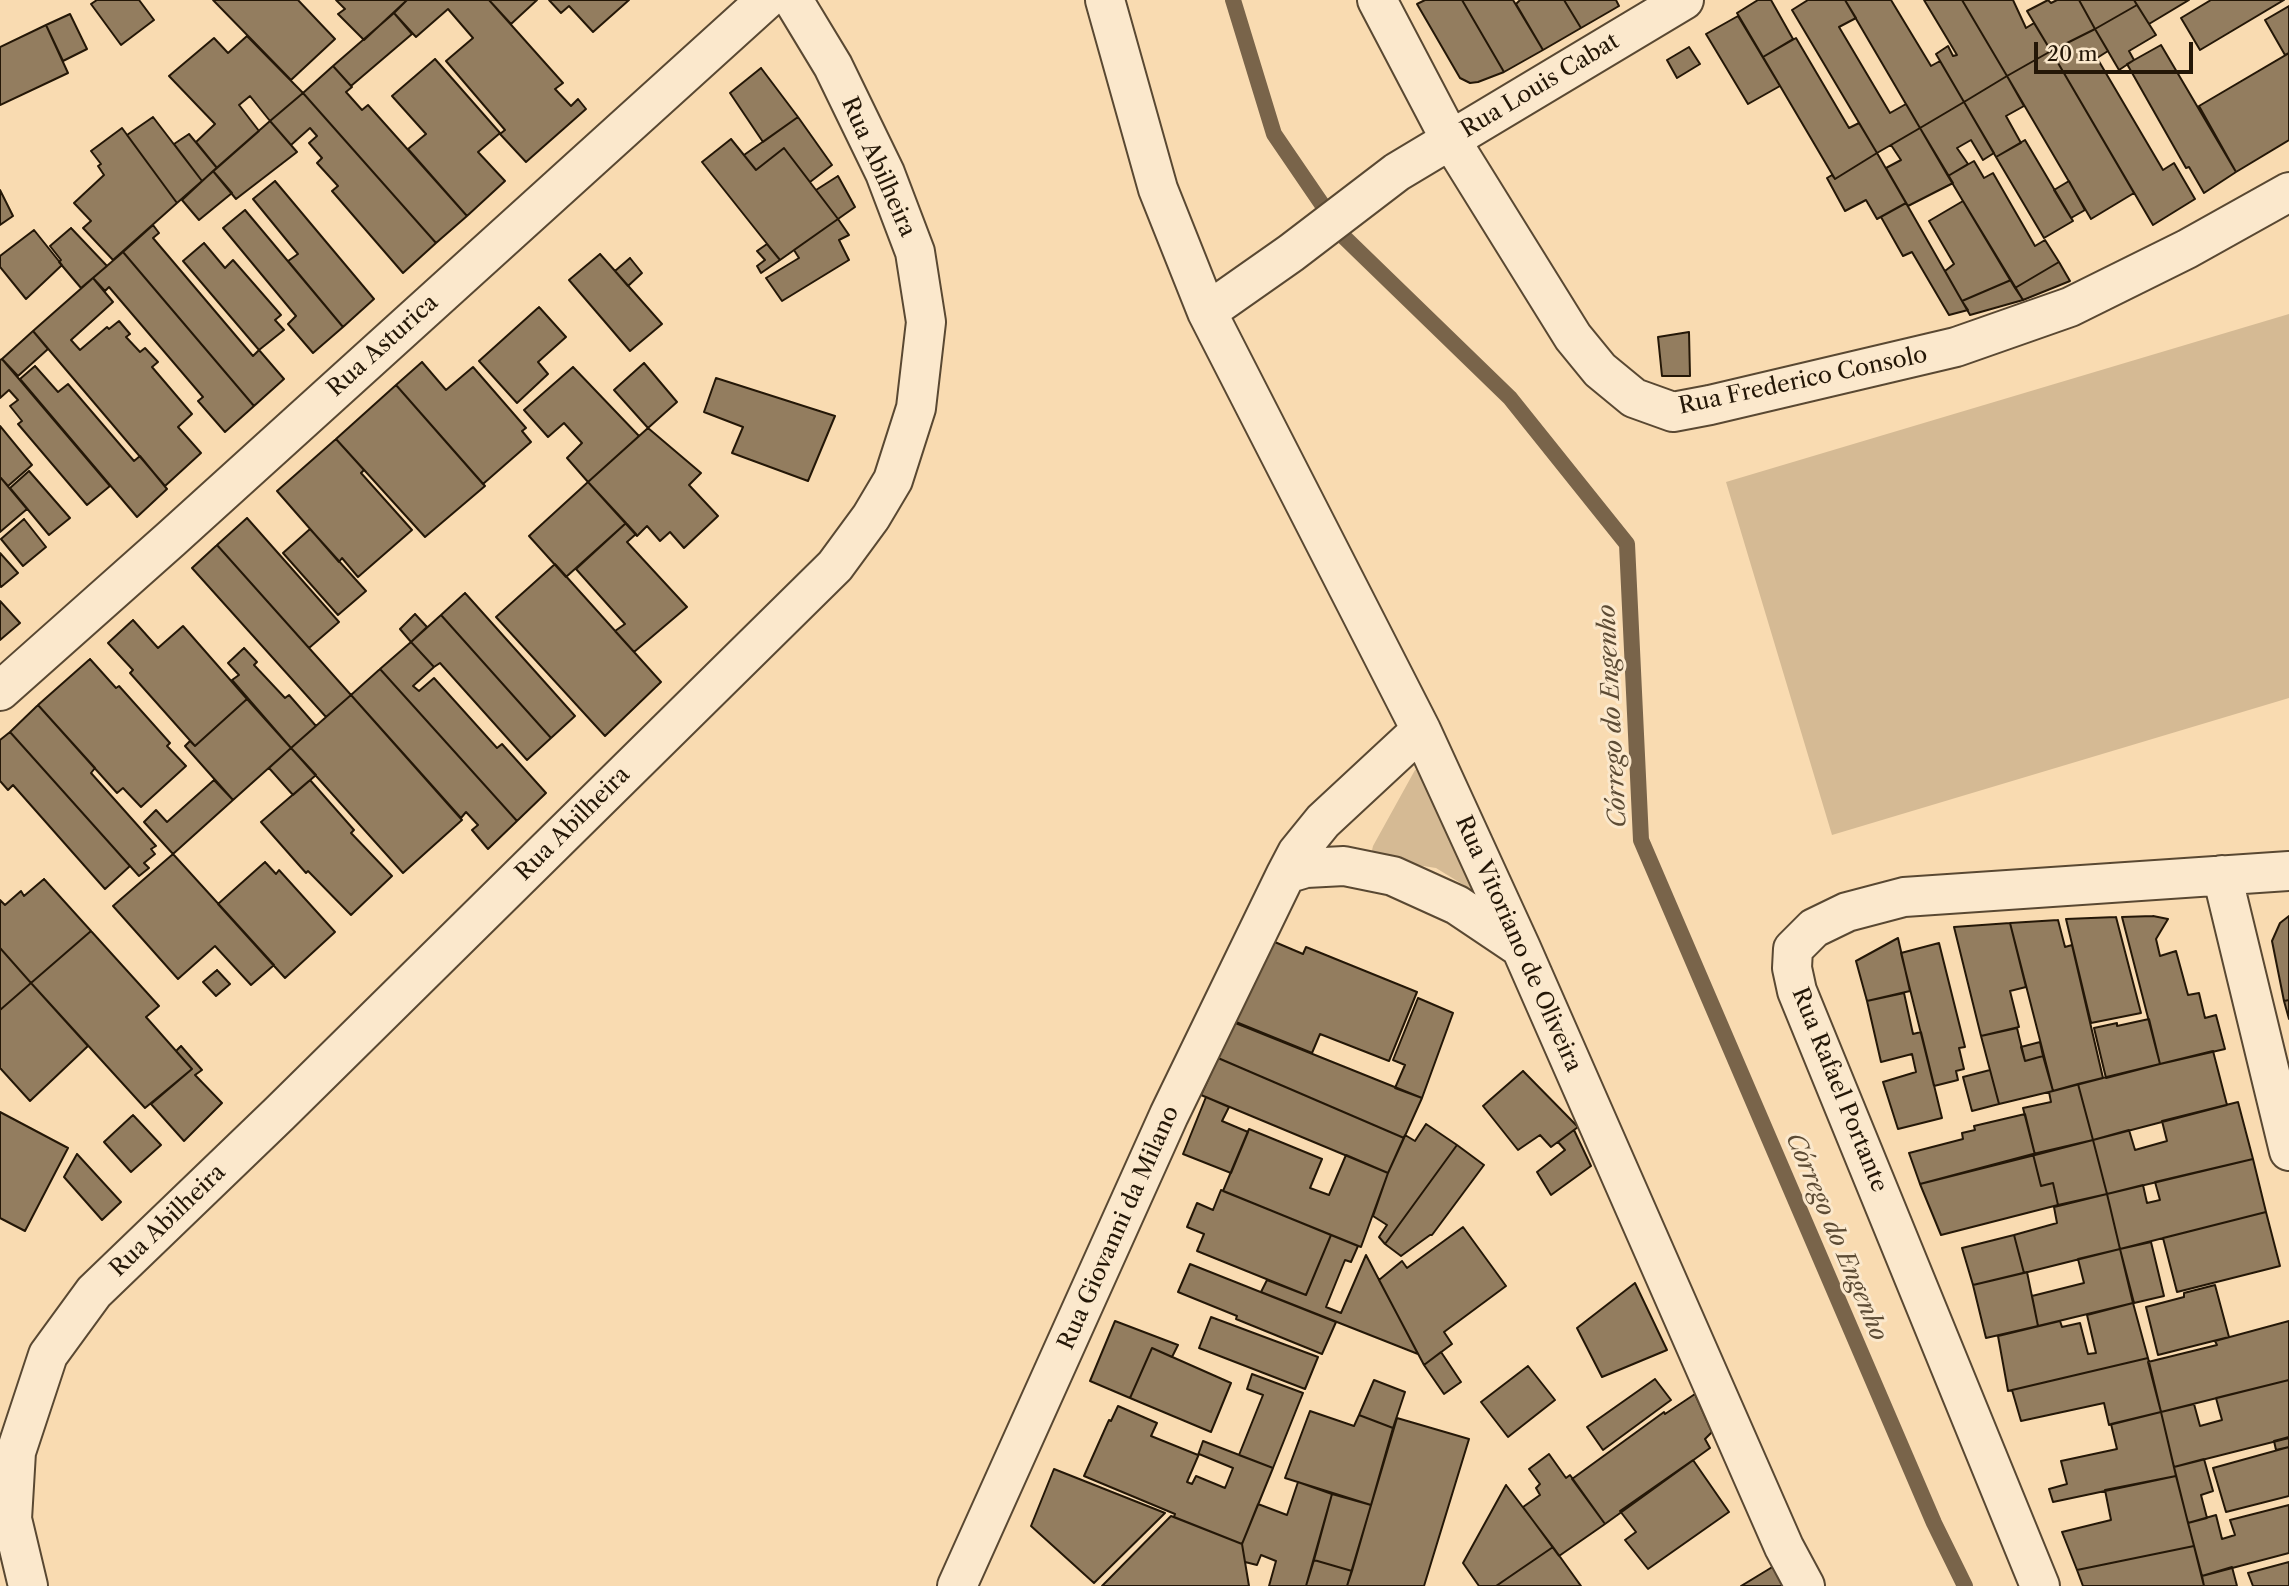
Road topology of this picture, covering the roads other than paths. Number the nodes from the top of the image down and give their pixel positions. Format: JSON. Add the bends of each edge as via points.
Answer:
{"nodes":[{"id":1,"x":766,"y":0,"type":"edge"},
{"id":2,"x":793,"y":0,"type":"edge"},
{"id":3,"x":1105,"y":0,"type":"edge"},
{"id":4,"x":1377,"y":0,"type":"edge"},
{"id":5,"x":1684,"y":0,"type":"edge"},
{"id":6,"x":1450,"y":139,"type":"junction"},
{"id":7,"x":2289,"y":192,"type":"edge"},
{"id":8,"x":1207,"y":312,"type":"junction"},
{"id":9,"x":0,"y":691,"type":"edge"},
{"id":10,"x":1421,"y":730,"type":"junction"},
{"id":11,"x":2289,"y":871,"type":"edge"},
{"id":12,"x":1286,"y":874,"type":"junction"},
{"id":13,"x":2222,"y":876,"type":"junction"},
{"id":14,"x":1521,"y":948,"type":"junction"},
{"id":15,"x":2289,"y":1151,"type":"edge"},
{"id":16,"x":28,"y":1586,"type":"edge"},
{"id":17,"x":957,"y":1586,"type":"edge"},
{"id":18,"x":1805,"y":1586,"type":"edge"},
{"id":19,"x":2040,"y":1586,"type":"edge"}],
"edges":[{"from":1,"to":9,"type":"street","name":"Rua Asturica"},
{"from":2,"to":16,"type":"street","name":"Rua Abilheira","via":[[833,66],[885,173],[915,252],[926,322],[916,408],[892,480],[835,566],[94,1292],[48,1355],[16,1452],[12,1519]]},
{"from":3,"to":8,"type":"street","name":"Rua Vitoriano de Oliveira","via":[[1158,189]]},
{"from":4,"to":6,"type":"street","name":"Rua Frederico Consolo"},
{"from":5,"to":6,"type":"street","name":"Rua Louis Cabat"},
{"from":6,"to":7,"type":"street","name":"Rua Frederico Consolo","via":[[1573,337],[1600,370],[1634,398],[1673,412],[1956,347],[2070,307]]},
{"from":6,"to":8,"type":"street","name":"Rua Louis Cabat","via":[[1397,172]]},
{"from":8,"to":10,"type":"street","name":"Rua Vitoriano de Oliveira"},
{"from":10,"to":12,"type":"street","name":"Rua Giovanni da Milano","via":[[1323,821]]},
{"from":10,"to":14,"type":"street","name":"Rua Vitoriano de Oliveira"},
{"from":11,"to":13,"type":"street","name":"Rua Rafael Portante"},
{"from":12,"to":14,"type":"street","via":[[1344,866],[1392,876],[1457,905]]},
{"from":12,"to":17,"type":"street","name":"Rua Giovanni da Milano","via":[[1169,1115]]},
{"from":13,"to":15,"type":"street"},
{"from":13,"to":19,"type":"street","name":"Rua Rafael Portante","via":[[1905,897],[1847,912],[1814,928],[1793,949],[1797,991]]},
{"from":14,"to":18,"type":"street","name":"Rua Vitoriano de Oliveira"}]}
